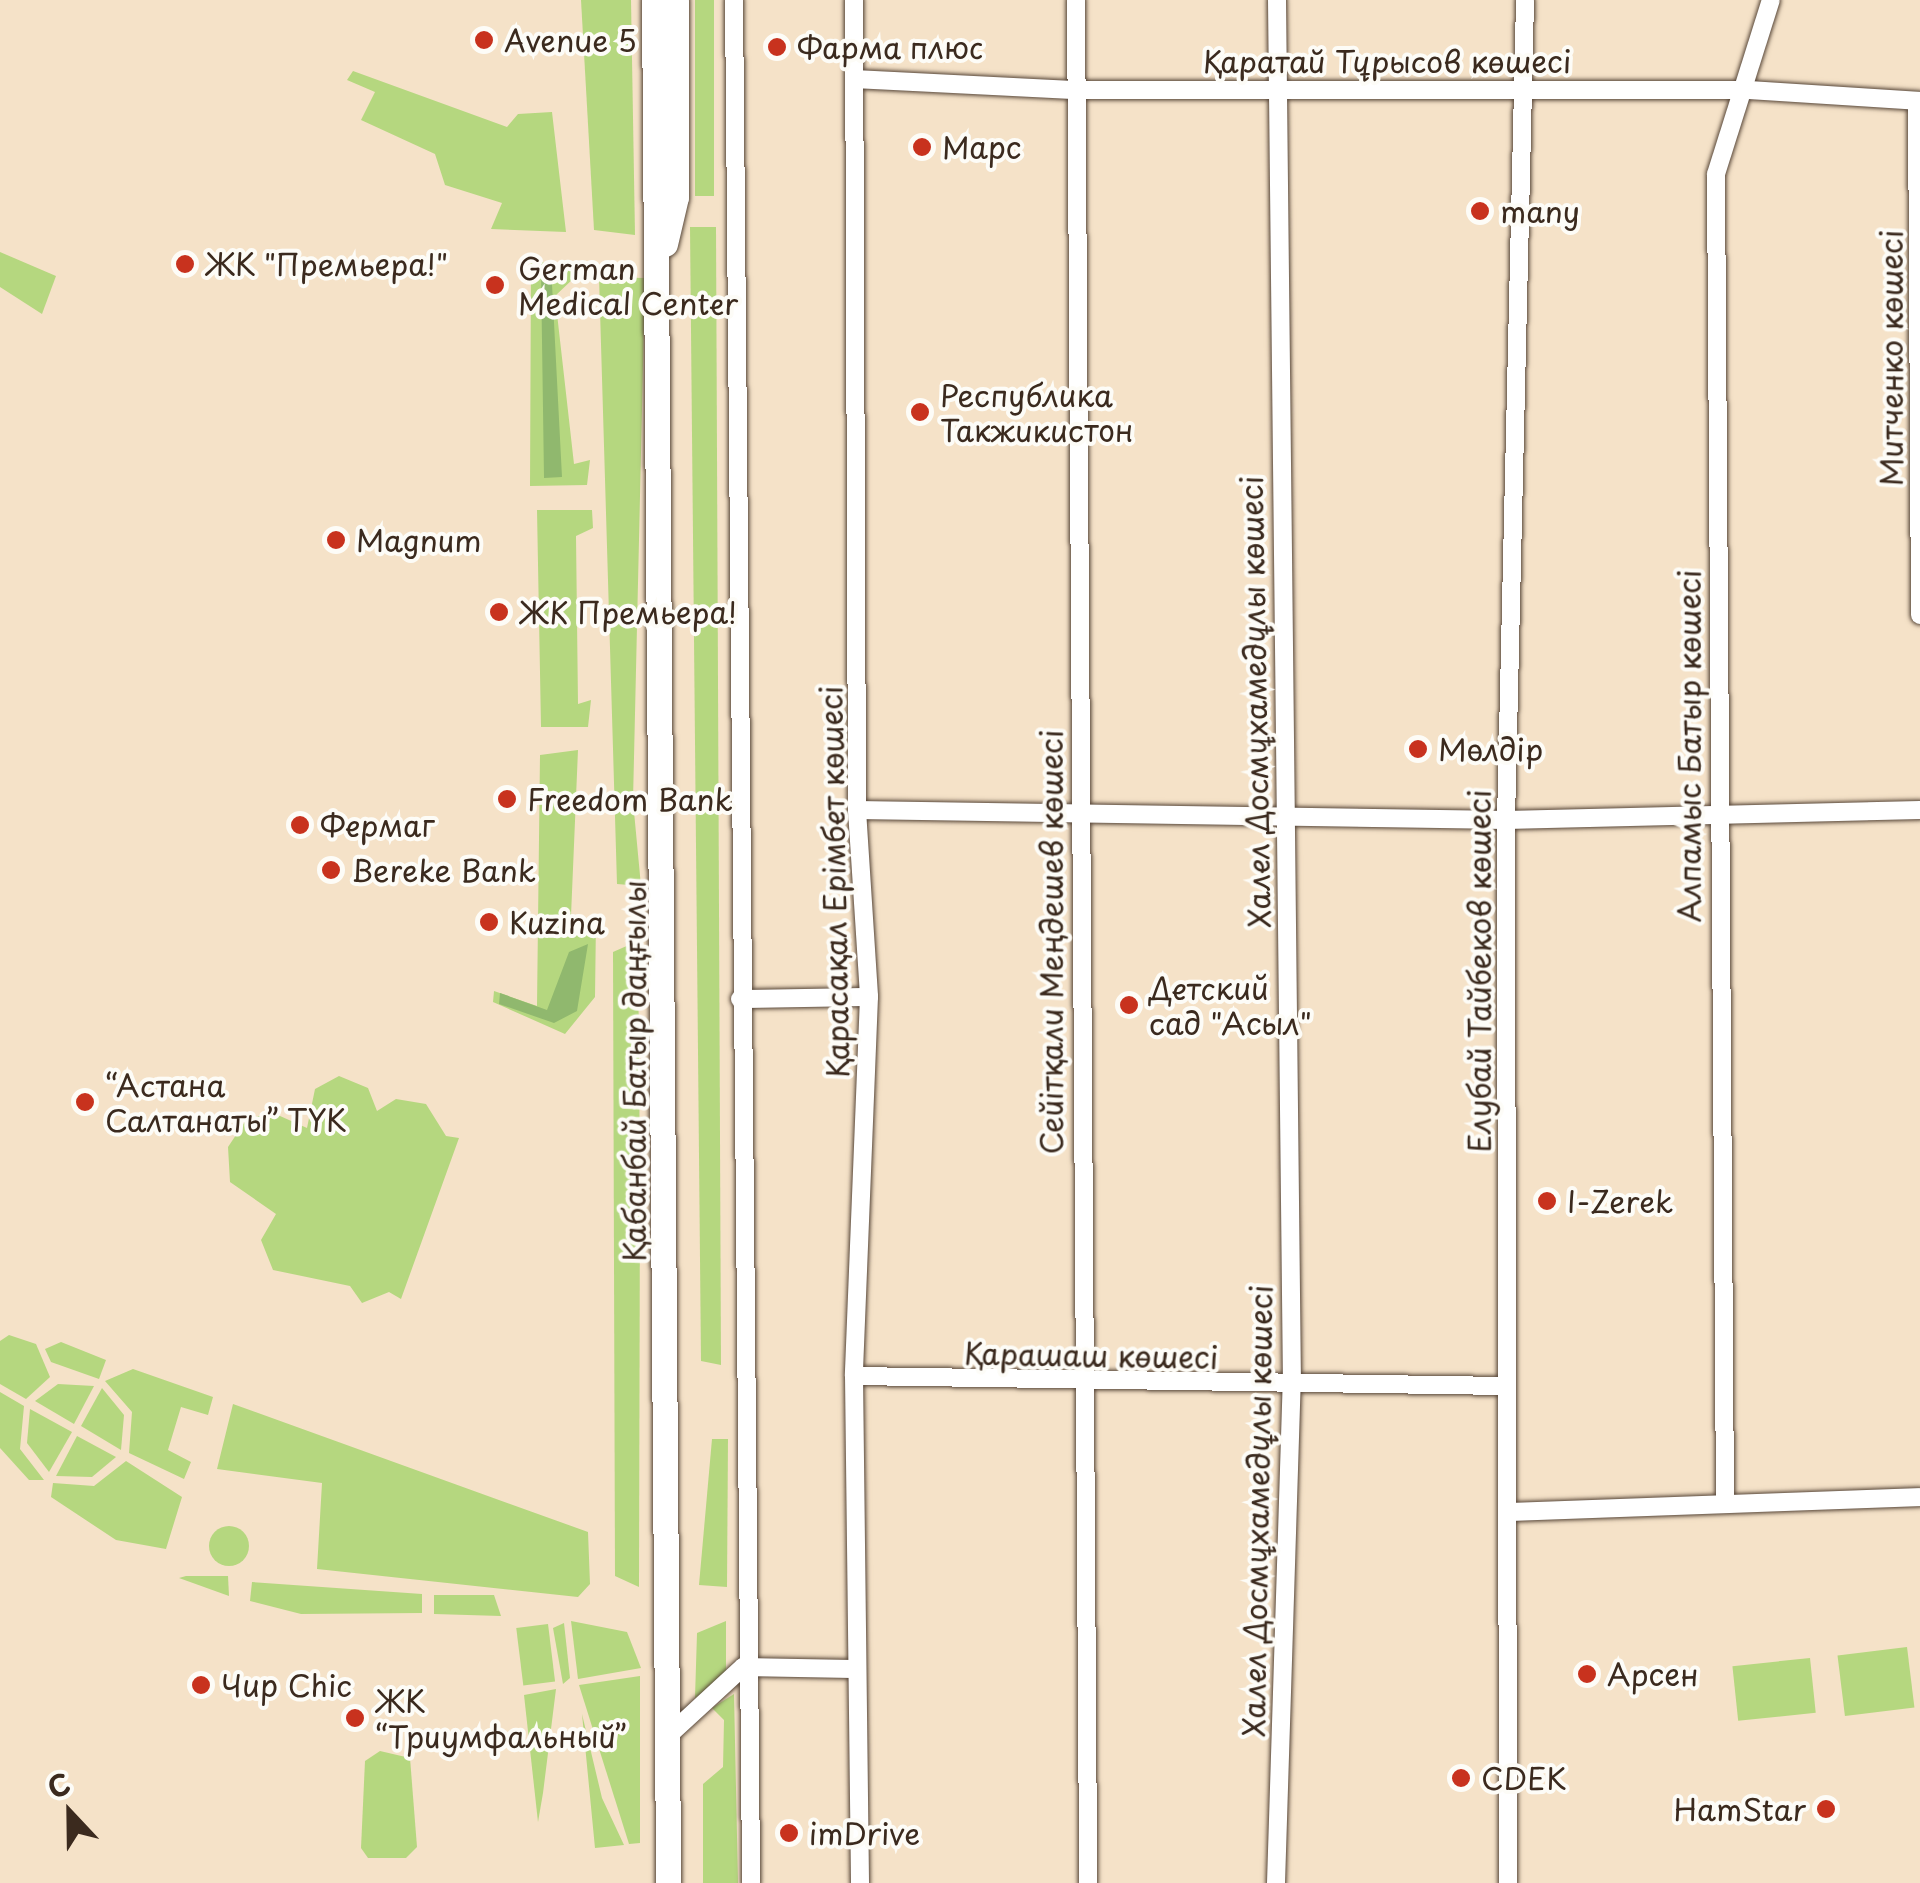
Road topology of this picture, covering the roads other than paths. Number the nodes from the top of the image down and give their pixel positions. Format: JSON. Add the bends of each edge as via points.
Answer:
{"nodes":[{"id":1,"x":654,"y":0,"type":"edge"},
{"id":2,"x":676,"y":0,"type":"edge"},
{"id":3,"x":734,"y":0,"type":"edge"},
{"id":4,"x":854,"y":0,"type":"edge"},
{"id":5,"x":1076,"y":0,"type":"edge"},
{"id":6,"x":1277,"y":0,"type":"edge"},
{"id":7,"x":1524,"y":0,"type":"edge"},
{"id":8,"x":1772,"y":0,"type":"edge"},
{"id":9,"x":854,"y":79,"type":"junction"},
{"id":10,"x":1520,"y":87,"type":"junction"},
{"id":11,"x":1278,"y":89,"type":"junction"},
{"id":12,"x":1073,"y":90,"type":"junction"},
{"id":13,"x":1750,"y":90,"type":"junction"},
{"id":14,"x":1918,"y":101,"type":"edge"},
{"id":15,"x":662,"y":258,"type":"junction"},
{"id":16,"x":1920,"y":615,"type":"edge"},
{"id":17,"x":858,"y":810,"type":"junction"},
{"id":18,"x":1920,"y":810,"type":"edge"},
{"id":19,"x":1716,"y":811,"type":"junction"},
{"id":20,"x":1078,"y":812,"type":"junction"},
{"id":21,"x":1282,"y":819,"type":"junction"},
{"id":22,"x":1506,"y":820,"type":"junction"},
{"id":23,"x":869,"y":996,"type":"junction"},
{"id":24,"x":740,"y":998,"type":"junction"},
{"id":25,"x":854,"y":1376,"type":"junction"},
{"id":26,"x":1080,"y":1384,"type":"junction"},
{"id":27,"x":1292,"y":1386,"type":"junction"},
{"id":28,"x":1507,"y":1386,"type":"junction"},
{"id":29,"x":1920,"y":1497,"type":"edge"},
{"id":30,"x":1725,"y":1502,"type":"junction"},
{"id":31,"x":1512,"y":1512,"type":"junction"},
{"id":32,"x":743,"y":1667,"type":"junction"},
{"id":33,"x":853,"y":1669,"type":"junction"},
{"id":34,"x":668,"y":1736,"type":"junction"},
{"id":35,"x":668,"y":1883,"type":"edge"},
{"id":36,"x":751,"y":1883,"type":"edge"},
{"id":37,"x":860,"y":1883,"type":"edge"},
{"id":38,"x":1088,"y":1883,"type":"edge"},
{"id":39,"x":1276,"y":1883,"type":"edge"},
{"id":40,"x":1508,"y":1883,"type":"edge"}],
"edges":[{"from":1,"to":15,"type":"main road","name":"Қабанбай Батыр даңғылы"},
{"from":2,"to":15,"type":"main road","name":"Қабанбай Батыр даңғылы","via":[[676,197]]},
{"from":3,"to":24,"type":"street"},
{"from":4,"to":9,"type":"street","name":"Қарасақал Ерімбет көшесі"},
{"from":5,"to":12,"type":"street","name":"Сейітқали Меңдешев көшесі"},
{"from":6,"to":11,"type":"street","name":"Халел Досмұхамедұлы көшесі"},
{"from":7,"to":10,"type":"street","name":"Елубай Тайбеков көшесі"},
{"from":8,"to":13,"type":"street","name":"Алпамыс Батыр көшесі"},
{"from":9,"to":12,"type":"street","name":"Қаратай Тұрысов көшесі"},
{"from":9,"to":17,"type":"street","name":"Қарасақал Ерімбет көшесі"},
{"from":10,"to":11,"type":"street","name":"Қаратай Тұрысов көшесі"},
{"from":10,"to":13,"type":"street","name":"Қаратай Тұрысов көшесі"},
{"from":10,"to":22,"type":"street","name":"Елубай Тайбеков көшесі"},
{"from":11,"to":12,"type":"street","name":"Қаратай Тұрысов көшесі"},
{"from":11,"to":21,"type":"street","name":"Халел Досмұхамедұлы көшесі"},
{"from":12,"to":20,"type":"street","name":"Сейітқали Меңдешев көшесі"},
{"from":13,"to":14,"type":"street","name":"Қаратай Тұрысов көшесі"},
{"from":13,"to":19,"type":"street","name":"Алпамыс Батыр көшесі","via":[[1716,174]]},
{"from":14,"to":16,"type":"street","name":"Митченко көшесі"},
{"from":15,"to":34,"type":"main road","name":"Қабанбай Батыр даңғылы"},
{"from":17,"to":20,"type":"street"},
{"from":17,"to":23,"type":"street","name":"Қарасақал Ерімбет көшесі"},
{"from":18,"to":19,"type":"street"},
{"from":19,"to":22,"type":"street"},
{"from":19,"to":30,"type":"street","name":"Алпамыс Батыр көшесі"},
{"from":20,"to":21,"type":"street"},
{"from":20,"to":26,"type":"street","name":"Сейітқали Меңдешев көшесі"},
{"from":21,"to":22,"type":"street"},
{"from":21,"to":27,"type":"street","name":"Халел Досмұхамедұлы көшесі"},
{"from":22,"to":28,"type":"street","name":"Елубай Тайбеков көшесі"},
{"from":23,"to":24,"type":"street"},
{"from":23,"to":25,"type":"street","name":"Қарасақал Ерімбет көшесі"},
{"from":24,"to":32,"type":"street"},
{"from":25,"to":26,"type":"street","name":"Қарашаш көшесі"},
{"from":25,"to":33,"type":"street","name":"Қарасақал Ерімбет көшесі"},
{"from":26,"to":27,"type":"street","name":"Қарашаш көшесі"},
{"from":26,"to":38,"type":"street","name":"Сейітқали Меңдешев көшесі"},
{"from":27,"to":28,"type":"street","name":"Қарашаш көшесі"},
{"from":27,"to":39,"type":"street","name":"Халел Досмұхамедұлы көшесі"},
{"from":28,"to":31,"type":"street","name":"Елубай Тайбеков көшесі"},
{"from":29,"to":30,"type":"street"},
{"from":30,"to":31,"type":"street"},
{"from":31,"to":40,"type":"street","name":"Елубай Тайбеков көшесі"},
{"from":32,"to":33,"type":"street"},
{"from":32,"to":34,"type":"street"},
{"from":32,"to":36,"type":"street"},
{"from":33,"to":37,"type":"street","name":"Қарасақал Ерімбет көшесі"},
{"from":34,"to":35,"type":"main road","name":"Қабанбай Батыр даңғылы"}]}
